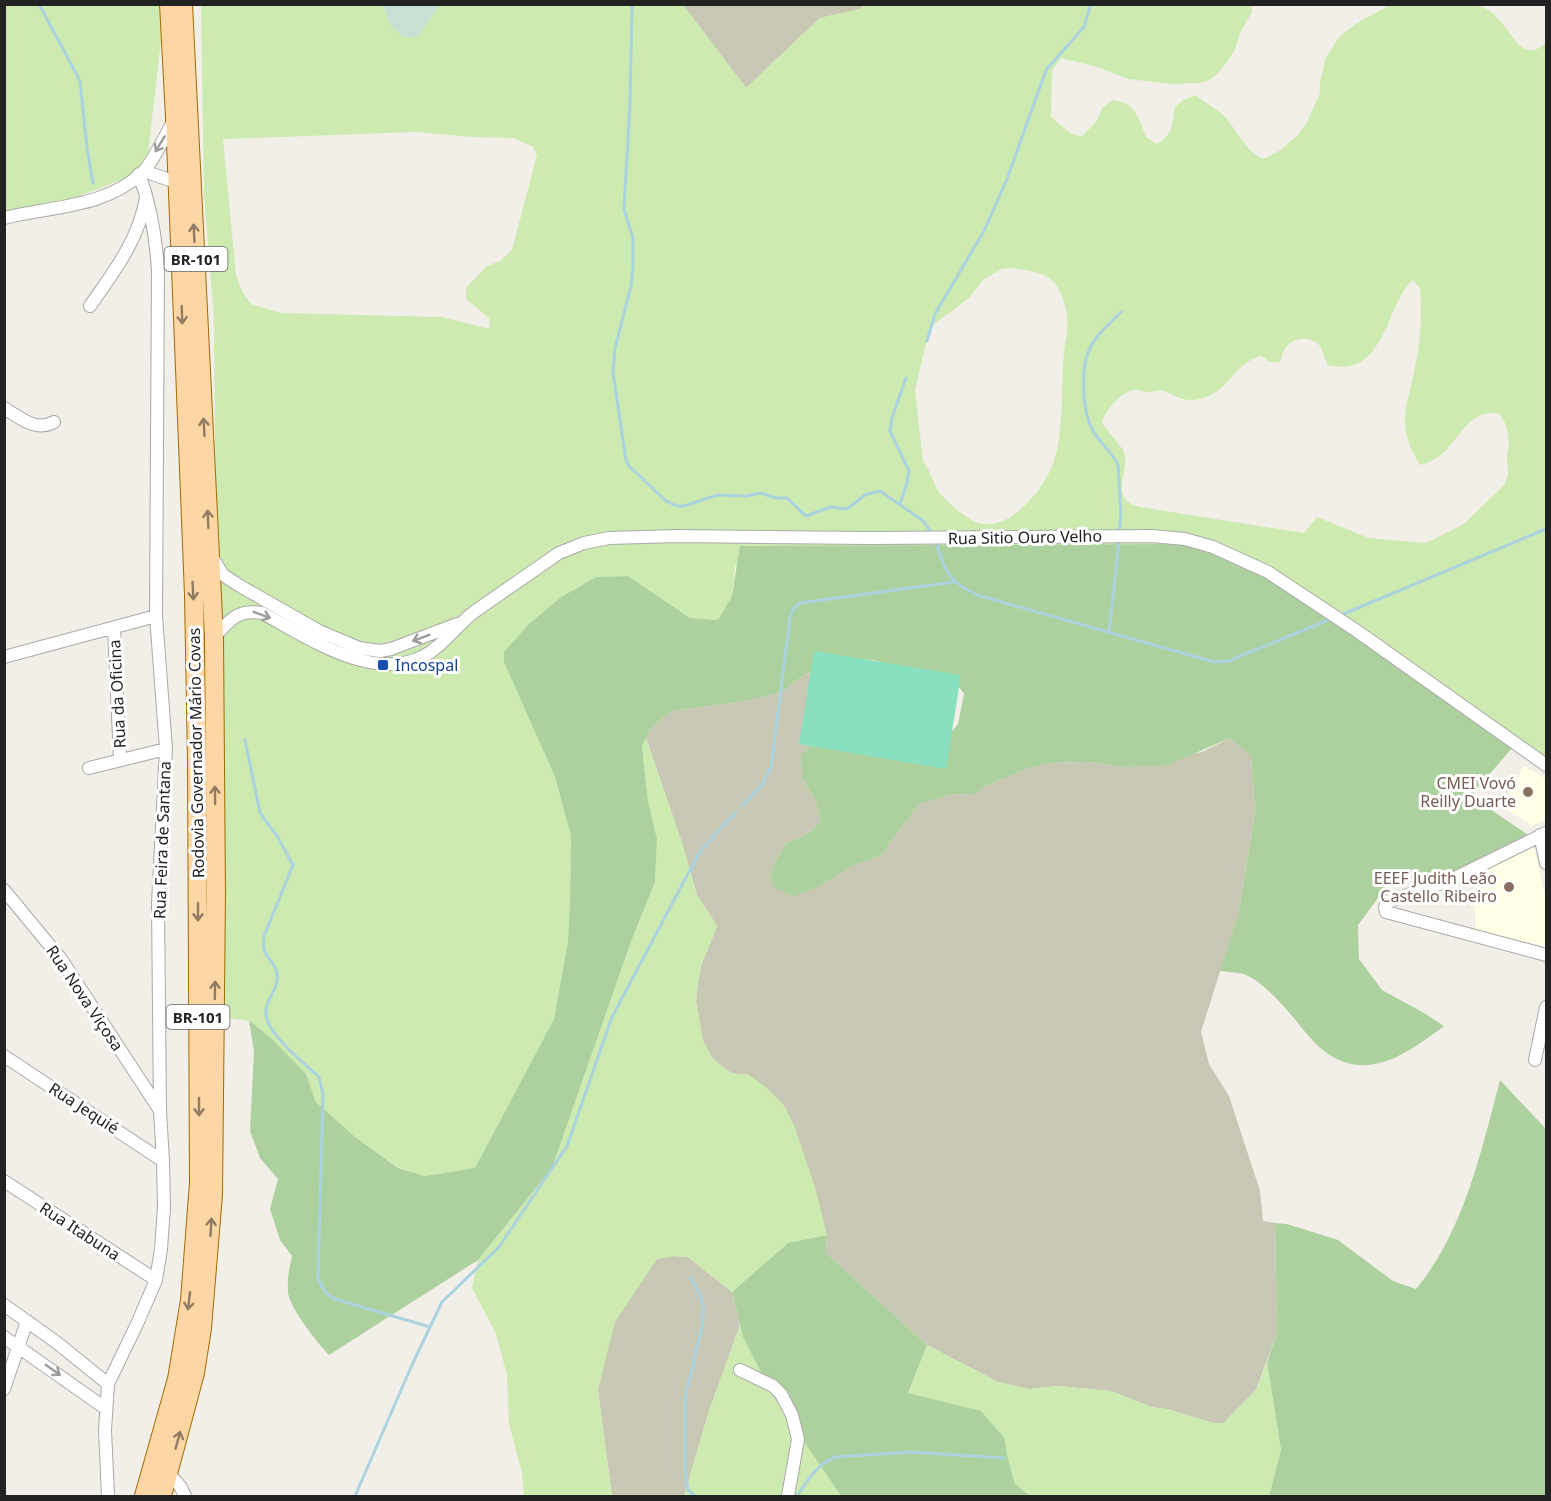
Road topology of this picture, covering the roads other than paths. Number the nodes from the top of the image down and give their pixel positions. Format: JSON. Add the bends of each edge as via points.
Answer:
{"nodes":[{"id":1,"x":169,"y":4,"type":"edge"},
{"id":2,"x":183,"y":4,"type":"edge"},
{"id":3,"x":176,"y":117,"type":"junction"},
{"id":4,"x":142,"y":173,"type":"junction"},
{"id":5,"x":178,"y":183,"type":"junction"},
{"id":6,"x":147,"y":193,"type":"junction"},
{"id":7,"x":4,"y":218,"type":"edge"},
{"id":8,"x":90,"y":306,"type":"dead end"},
{"id":9,"x":4,"y":408,"type":"edge"},
{"id":10,"x":54,"y":422,"type":"dead end"},
{"id":11,"x":209,"y":553,"type":"junction"},
{"id":12,"x":156,"y":616,"type":"junction"},
{"id":13,"x":461,"y":622,"type":"junction"},
{"id":14,"x":114,"y":628,"type":"junction"},
{"id":15,"x":214,"y":637,"type":"junction"},
{"id":16,"x":4,"y":657,"type":"edge"},
{"id":17,"x":166,"y":749,"type":"junction"},
{"id":18,"x":120,"y":759,"type":"junction"},
{"id":19,"x":1546,"y":765,"type":"edge"},
{"id":20,"x":89,"y":768,"type":"dead end"},
{"id":21,"x":1543,"y":834,"type":"edge"},
{"id":22,"x":1546,"y":863,"type":"edge"},
{"id":23,"x":4,"y":890,"type":"edge"},
{"id":24,"x":1546,"y":955,"type":"edge"},
{"id":25,"x":1546,"y":1007,"type":"edge"},
{"id":26,"x":4,"y":1056,"type":"edge"},
{"id":27,"x":1535,"y":1060,"type":"dead end"},
{"id":28,"x":160,"y":1111,"type":"junction"},
{"id":29,"x":164,"y":1161,"type":"junction"},
{"id":30,"x":4,"y":1181,"type":"edge"},
{"id":31,"x":156,"y":1280,"type":"junction"},
{"id":32,"x":4,"y":1305,"type":"edge"},
{"id":33,"x":27,"y":1322,"type":"junction"},
{"id":34,"x":4,"y":1337,"type":"edge"},
{"id":35,"x":19,"y":1346,"type":"junction"},
{"id":36,"x":740,"y":1370,"type":"dead end"},
{"id":37,"x":108,"y":1384,"type":"junction"},
{"id":38,"x":4,"y":1389,"type":"edge"},
{"id":39,"x":105,"y":1408,"type":"junction"},
{"id":40,"x":169,"y":1474,"type":"junction"},
{"id":41,"x":108,"y":1497,"type":"edge"},
{"id":42,"x":144,"y":1497,"type":"edge"},
{"id":43,"x":162,"y":1497,"type":"edge"},
{"id":44,"x":185,"y":1497,"type":"edge"},
{"id":45,"x":788,"y":1497,"type":"edge"}],
"edges":[{"from":1,"to":3,"type":"main road","name":"Rodovia Governador Mário Covas","number":"BR-101"},
{"from":11,"to":2,"type":"main road","name":"Rodovia Governador Mário Covas","number":"BR-101","one_way":true},
{"from":3,"to":4,"type":"street","one_way":true},
{"from":3,"to":5,"type":"main road","name":"Rodovia Governador Mário Covas","number":"BR-101"},
{"from":4,"to":5,"type":"street"},
{"from":4,"to":6,"type":"street","name":"Rua Feira de Santana"},
{"from":4,"to":7,"type":"street","via":[[106,196]]},
{"from":5,"to":42,"type":"main road","name":"Rodovia Governador Mário Covas","number":"BR-101","one_way":true,"via":[[194,607],[199,1183],[190,1300],[177,1379]]},
{"from":6,"to":8,"type":"street","via":[[130,249]]},
{"from":6,"to":12,"type":"street","name":"Rua Feira de Santana","via":[[156,235],[158,271]]},
{"from":9,"to":10,"type":"street","via":[[36,427]]},
{"from":13,"to":11,"type":"street","name":"Rua Sitio Ouro Velho","one_way":true,"via":[[391,649],[359,648],[319,631],[240,586],[223,575]]},
{"from":11,"to":15,"type":"main road","name":"Rodovia Governador Mário Covas","number":"BR-101"},
{"from":12,"to":14,"type":"street"},
{"from":12,"to":17,"type":"street","name":"Rua Feira de Santana"},
{"from":15,"to":13,"type":"street","name":"Rua Sitio Ouro Velho","one_way":true,"via":[[231,618],[249,611],[262,613],[340,654],[371,663],[394,664],[421,657],[444,641]]},
{"from":13,"to":19,"type":"street","name":"Rua Sitio Ouro Velho","via":[[559,553],[609,538],[1185,539],[1242,559],[1290,585]]},
{"from":14,"to":16,"type":"street"},
{"from":14,"to":18,"type":"street","name":"Rua da Oficina"},
{"from":40,"to":15,"type":"main road","name":"Rodovia Governador Mário Covas","number":"BR-101","one_way":true,"via":[[195,1373],[211,1228],[216,895]]},
{"from":17,"to":18,"type":"street"},
{"from":17,"to":28,"type":"street","name":"Rua Feira de Santana","via":[[158,903]]},
{"from":18,"to":20,"type":"street"},
{"from":21,"to":22,"type":"street"},
{"from":21,"to":24,"type":"street","via":[[1450,880],[1387,902],[1384,908],[1386,912]]},
{"from":23,"to":28,"type":"street","name":"Rua Nova Viçosa","via":[[61,959]]},
{"from":25,"to":27,"type":"street"},
{"from":26,"to":29,"type":"street","name":"Rua Jequié"},
{"from":28,"to":29,"type":"street","name":"Rua Feira de Santana"},
{"from":29,"to":31,"type":"street","name":"Rua Feira de Santana"},
{"from":30,"to":31,"type":"street","name":"Rua Itabuna"},
{"from":31,"to":37,"type":"street","name":"Rua Feira de Santana"},
{"from":32,"to":33,"type":"street"},
{"from":33,"to":35,"type":"street"},
{"from":33,"to":37,"type":"street"},
{"from":34,"to":35,"type":"street"},
{"from":35,"to":38,"type":"street"},
{"from":35,"to":39,"type":"street","one_way":true},
{"from":36,"to":45,"type":"street","via":[[774,1386],[792,1415],[798,1439]]},
{"from":37,"to":39,"type":"street","name":"Rua Feira de Santana"},
{"from":39,"to":41,"type":"street","name":"Rua Feira de Santana"},
{"from":40,"to":43,"type":"main road","name":"Rodovia Governador Mário Covas","number":"BR-101"},
{"from":40,"to":44,"type":"street"}]}
